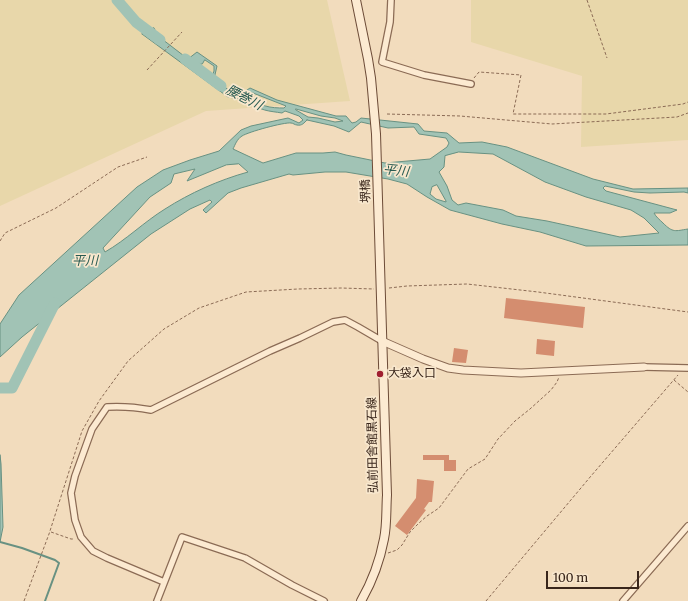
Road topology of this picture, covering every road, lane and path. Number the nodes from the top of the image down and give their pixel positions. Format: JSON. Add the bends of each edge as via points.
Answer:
{"nodes":[{"id":1,"x":356,"y":0,"type":"edge"},
{"id":2,"x":391,"y":0,"type":"edge"},
{"id":3,"x":586,"y":0,"type":"edge"},
{"id":4,"x":182,"y":32,"type":"dead end"},
{"id":5,"x":607,"y":58,"type":"dead end"},
{"id":6,"x":147,"y":70,"type":"dead end"},
{"id":7,"x":470,"y":84,"type":"joint"},
{"id":8,"x":688,"y":102,"type":"edge"},
{"id":9,"x":688,"y":113,"type":"edge"},
{"id":10,"x":387,"y":114,"type":"dead end"},
{"id":11,"x":147,"y":157,"type":"dead end"},
{"id":12,"x":0,"y":241,"type":"edge"},
{"id":13,"x":381,"y":286,"type":"junction"},
{"id":14,"x":688,"y":312,"type":"edge"},
{"id":15,"x":382,"y":341,"type":"junction"},
{"id":16,"x":644,"y":367,"type":"joint"},
{"id":17,"x":686,"y":368,"type":"edge"},
{"id":18,"x":561,"y":370,"type":"junction"},
{"id":19,"x":674,"y":380,"type":"junction"},
{"id":20,"x":688,"y":392,"type":"edge"},
{"id":21,"x":688,"y":526,"type":"edge"},
{"id":22,"x":50,"y":532,"type":"junction"},
{"id":23,"x":81,"y":537,"type":"junction"},
{"id":24,"x":380,"y":554,"type":"junction"},
{"id":25,"x":164,"y":582,"type":"junction"},
{"id":26,"x":25,"y":601,"type":"edge"},
{"id":27,"x":157,"y":601,"type":"edge"},
{"id":28,"x":324,"y":601,"type":"edge"},
{"id":29,"x":361,"y":601,"type":"edge"},
{"id":30,"x":486,"y":601,"type":"edge"},
{"id":31,"x":623,"y":601,"type":"edge"}],
"edges":[{"from":1,"to":13,"type":"main road","name":"堺橋","via":[[373,97]]},
{"from":2,"to":7,"type":"street","via":[[390,22],[382,62],[424,75]]},
{"from":3,"to":5,"type":"path"},
{"from":4,"to":6,"type":"path"},
{"from":7,"to":8,"type":"path","via":[[479,72],[521,75],[513,114],[606,114]]},
{"from":9,"to":10,"type":"path","via":[[677,117],[552,124],[449,115]]},
{"from":11,"to":12,"type":"path","via":[[118,167],[56,208],[5,233]]},
{"from":13,"to":14,"type":"path","via":[[467,284]]},
{"from":13,"to":15,"type":"main road","name":"弘前田舎館黒石線"},
{"from":13,"to":22,"type":"path","via":[[246,292],[199,308],[164,329],[128,361],[98,400],[82,431]]},
{"from":15,"to":18,"type":"street","via":[[448,368],[522,373]]},
{"from":15,"to":23,"type":"street","via":[[344,320],[333,322],[151,410],[107,407],[92,429],[71,494]]},
{"from":15,"to":24,"type":"main road","name":"弘前田舎館黒石線","via":[[386,520]]},
{"from":16,"to":17,"type":"street"},
{"from":16,"to":18,"type":"street"},
{"from":17,"to":19,"type":"path"},
{"from":18,"to":24,"type":"path","via":[[551,390],[515,420],[485,459],[468,469],[439,508],[426,516],[410,532],[397,550]]},
{"from":19,"to":20,"type":"path"},
{"from":19,"to":30,"type":"path"},
{"from":21,"to":31,"type":"street"},
{"from":22,"to":23,"type":"path","via":[[71,539]]},
{"from":22,"to":26,"type":"path"},
{"from":23,"to":25,"type":"street","via":[[93,551]]},
{"from":24,"to":29,"type":"main road","name":"弘前田舎館黒石線"},
{"from":25,"to":27,"type":"street"},
{"from":25,"to":28,"type":"street","via":[[182,537],[245,558]]}]}
